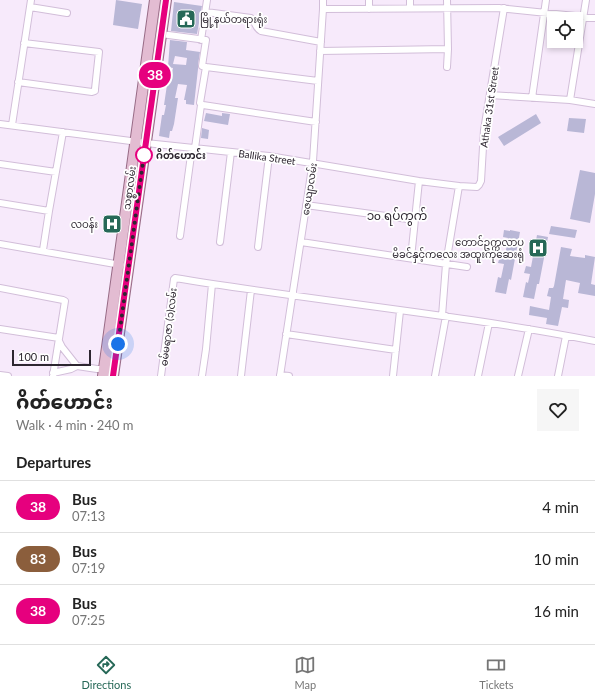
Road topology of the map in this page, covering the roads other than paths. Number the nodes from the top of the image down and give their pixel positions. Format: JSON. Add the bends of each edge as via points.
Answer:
{"nodes":[{"id":1,"x":155,"y":0,"type":"edge"},
{"id":2,"x":166,"y":0,"type":"edge"},
{"id":3,"x":207,"y":0,"type":"edge"},
{"id":4,"x":323,"y":0,"type":"edge"},
{"id":5,"x":369,"y":0,"type":"edge"},
{"id":6,"x":410,"y":0,"type":"edge"},
{"id":7,"x":447,"y":0,"type":"edge"},
{"id":8,"x":500,"y":0,"type":"edge"},
{"id":9,"x":546,"y":0,"type":"edge"},
{"id":10,"x":586,"y":0,"type":"edge"},
{"id":11,"x":31,"y":3,"type":"edge"},
{"id":12,"x":410,"y":8,"type":"junction"},
{"id":13,"x":447,"y":8,"type":"junction"},
{"id":14,"x":501,"y":8,"type":"junction"},
{"id":15,"x":323,"y":9,"type":"junction"},
{"id":16,"x":369,"y":9,"type":"junction"},
{"id":17,"x":206,"y":12,"type":"junction"},
{"id":18,"x":544,"y":12,"type":"junction"},
{"id":19,"x":67,"y":13,"type":"dead end"},
{"id":20,"x":584,"y":16,"type":"junction"},
{"id":21,"x":595,"y":18,"type":"edge"},
{"id":22,"x":158,"y":19,"type":"junction"},
{"id":23,"x":161,"y":34,"type":"junction"},
{"id":24,"x":201,"y":40,"type":"junction"},
{"id":25,"x":321,"y":42,"type":"junction"},
{"id":26,"x":24,"y":43,"type":"junction"},
{"id":27,"x":448,"y":49,"type":"junction"},
{"id":28,"x":320,"y":51,"type":"junction"},
{"id":29,"x":206,"y":67,"type":"junction"},
{"id":30,"x":446,"y":67,"type":"dead end"},
{"id":31,"x":318,"y":81,"type":"junction"},
{"id":32,"x":18,"y":82,"type":"junction"},
{"id":33,"x":490,"y":95,"type":"junction"},
{"id":34,"x":532,"y":98,"type":"junction"},
{"id":35,"x":570,"y":100,"type":"junction"},
{"id":36,"x":595,"y":104,"type":"edge"},
{"id":37,"x":201,"y":105,"type":"junction"},
{"id":38,"x":316,"y":122,"type":"junction"},
{"id":39,"x":0,"y":124,"type":"edge"},
{"id":40,"x":12,"y":125,"type":"junction"},
{"id":41,"x":63,"y":132,"type":"junction"},
{"id":42,"x":135,"y":141,"type":"junction"},
{"id":43,"x":146,"y":142,"type":"junction"},
{"id":44,"x":194,"y":148,"type":"junction"},
{"id":45,"x":231,"y":152,"type":"junction"},
{"id":46,"x":269,"y":156,"type":"junction"},
{"id":47,"x":313,"y":163,"type":"junction"},
{"id":48,"x":0,"y":164,"type":"edge"},
{"id":49,"x":56,"y":172,"type":"junction"},
{"id":50,"x":419,"y":181,"type":"junction"},
{"id":51,"x":459,"y":186,"type":"junction"},
{"id":52,"x":0,"y":203,"type":"edge"},
{"id":53,"x":306,"y":205,"type":"junction"},
{"id":54,"x":49,"y":211,"type":"junction"},
{"id":55,"x":415,"y":220,"type":"junction"},
{"id":56,"x":180,"y":236,"type":"dead end"},
{"id":57,"x":220,"y":242,"type":"dead end"},
{"id":58,"x":301,"y":242,"type":"junction"},
{"id":59,"x":0,"y":244,"type":"edge"},
{"id":60,"x":258,"y":247,"type":"dead end"},
{"id":61,"x":43,"y":250,"type":"junction"},
{"id":62,"x":410,"y":258,"type":"junction"},
{"id":63,"x":118,"y":264,"type":"junction"},
{"id":64,"x":446,"y":264,"type":"junction"},
{"id":65,"x":129,"y":265,"type":"junction"},
{"id":66,"x":467,"y":267,"type":"dead end"},
{"id":67,"x":212,"y":284,"type":"junction"},
{"id":68,"x":0,"y":288,"type":"edge"},
{"id":69,"x":251,"y":290,"type":"junction"},
{"id":70,"x":292,"y":296,"type":"junction"},
{"id":71,"x":400,"y":311,"type":"junction"},
{"id":72,"x":444,"y":316,"type":"junction"},
{"id":73,"x":489,"y":323,"type":"junction"},
{"id":74,"x":0,"y":329,"type":"edge"},
{"id":75,"x":529,"y":329,"type":"junction"},
{"id":76,"x":286,"y":334,"type":"junction"},
{"id":77,"x":566,"y":336,"type":"junction"},
{"id":78,"x":59,"y":340,"type":"junction"},
{"id":79,"x":595,"y":342,"type":"edge"},
{"id":80,"x":396,"y":350,"type":"junction"},
{"id":81,"x":77,"y":366,"type":"junction"},
{"id":82,"x":104,"y":372,"type":"edge"},
{"id":83,"x":0,"y":374,"type":"edge"},
{"id":84,"x":53,"y":375,"type":"edge"},
{"id":85,"x":280,"y":375,"type":"edge"},
{"id":86,"x":8,"y":376,"type":"edge"},
{"id":87,"x":113,"y":376,"type":"edge"},
{"id":88,"x":161,"y":376,"type":"edge"},
{"id":89,"x":202,"y":376,"type":"edge"},
{"id":90,"x":240,"y":376,"type":"edge"},
{"id":91,"x":289,"y":376,"type":"edge"},
{"id":92,"x":393,"y":376,"type":"edge"},
{"id":93,"x":435,"y":376,"type":"edge"},
{"id":94,"x":478,"y":376,"type":"edge"},
{"id":95,"x":518,"y":376,"type":"edge"},
{"id":96,"x":558,"y":376,"type":"edge"}],
"edges":[{"from":1,"to":22,"type":"main road","name":"သစ္စာလမ်း"},
{"from":2,"to":22,"type":"main road","name":"သစ္စာလမ်း"},
{"from":3,"to":17,"type":"street"},
{"from":4,"to":15,"type":"street","name":"ဇေယျာလမ်း"},
{"from":5,"to":16,"type":"street"},
{"from":6,"to":12,"type":"street"},
{"from":7,"to":13,"type":"street"},
{"from":8,"to":14,"type":"street","name":"Athaka 31st Street"},
{"from":9,"to":18,"type":"street"},
{"from":10,"to":20,"type":"street"},
{"from":11,"to":19,"type":"street"},
{"from":11,"to":26,"type":"street"},
{"from":12,"to":13,"type":"street"},
{"from":12,"to":16,"type":"street"},
{"from":13,"to":14,"type":"street"},
{"from":13,"to":27,"type":"street"},
{"from":14,"to":18,"type":"street"},
{"from":14,"to":33,"type":"street","name":"Athaka 31st Street"},
{"from":15,"to":16,"type":"street"},
{"from":15,"to":25,"type":"street","name":"ဇေယျာလမ်း"},
{"from":17,"to":24,"type":"street"},
{"from":17,"to":25,"type":"street","via":[[251,18],[261,31]]},
{"from":18,"to":20,"type":"street"},
{"from":18,"to":34,"type":"street"},
{"from":20,"to":21,"type":"street"},
{"from":20,"to":35,"type":"street"},
{"from":22,"to":23,"type":"main road","name":"သစ္စာလမ်း"},
{"from":22,"to":42,"type":"main road","name":"သစ္စာလမ်း"},
{"from":23,"to":24,"type":"street"},
{"from":23,"to":43,"type":"main road","name":"သစ္စာလမ်း"},
{"from":24,"to":29,"type":"street","via":[[206,40],[202,66]]},
{"from":25,"to":28,"type":"street","name":"ဇေယျာလမ်း"},
{"from":26,"to":32,"type":"street"},
{"from":26,"to":32,"type":"street","via":[[99,52],[94,92]]},
{"from":27,"to":28,"type":"street"},
{"from":27,"to":30,"type":"street"},
{"from":28,"to":31,"type":"street","name":"ဇေယျာလမ်း"},
{"from":29,"to":31,"type":"street"},
{"from":29,"to":37,"type":"street"},
{"from":31,"to":38,"type":"street","name":"ဇေယျာလမ်း"},
{"from":32,"to":40,"type":"street"},
{"from":33,"to":34,"type":"street"},
{"from":33,"to":51,"type":"street","name":"Athaka 31st Street","via":[[484,130],[481,181],[477,187]]},
{"from":34,"to":35,"type":"street"},
{"from":35,"to":36,"type":"street"},
{"from":37,"to":38,"type":"street"},
{"from":37,"to":44,"type":"street"},
{"from":38,"to":47,"type":"street","name":"ဇေယျာလမ်း"},
{"from":39,"to":40,"type":"street","name":"Ballika Street"},
{"from":40,"to":41,"type":"street","name":"Ballika Street"},
{"from":41,"to":42,"type":"street","name":"Ballika Street"},
{"from":41,"to":49,"type":"street"},
{"from":42,"to":43,"type":"street","name":"Ballika Street"},
{"from":42,"to":63,"type":"main road","name":"သစ္စာလမ်း"},
{"from":43,"to":44,"type":"street","name":"Ballika Street"},
{"from":43,"to":65,"type":"main road","name":"သစ္စာလမ်း"},
{"from":44,"to":45,"type":"street","name":"Ballika Street"},
{"from":44,"to":56,"type":"street"},
{"from":45,"to":46,"type":"street","name":"Ballika Street"},
{"from":45,"to":57,"type":"street"},
{"from":46,"to":47,"type":"street","name":"Ballika Street"},
{"from":46,"to":60,"type":"street"},
{"from":47,"to":50,"type":"street","name":"Ballika Street"},
{"from":47,"to":53,"type":"street","name":"ဇေယျာလမ်း"},
{"from":48,"to":49,"type":"street"},
{"from":49,"to":54,"type":"street"},
{"from":50,"to":51,"type":"street","name":"Ballika Street"},
{"from":50,"to":55,"type":"street"},
{"from":51,"to":64,"type":"street"},
{"from":52,"to":54,"type":"street"},
{"from":53,"to":55,"type":"street"},
{"from":53,"to":58,"type":"street","name":"ဇေယျာလမ်း"},
{"from":54,"to":61,"type":"street"},
{"from":55,"to":62,"type":"street"},
{"from":58,"to":62,"type":"street"},
{"from":58,"to":70,"type":"street","name":"ဇေယျာလမ်း"},
{"from":59,"to":61,"type":"street"},
{"from":61,"to":63,"type":"street"},
{"from":62,"to":64,"type":"street"},
{"from":63,"to":65,"type":"street"},
{"from":63,"to":82,"type":"main road","name":"သစ္စာလမ်း"},
{"from":64,"to":66,"type":"street"},
{"from":64,"to":72,"type":"street"},
{"from":65,"to":87,"type":"main road","name":"သစ္စာလမ်း"},
{"from":67,"to":69,"type":"street"},
{"from":67,"to":88,"type":"street","name":"ဓမ်မရာဇာ (၁)လမ်း","via":[[174,279]]},
{"from":67,"to":89,"type":"street"},
{"from":68,"to":78,"type":"street","via":[[65,301]]},
{"from":69,"to":70,"type":"street"},
{"from":69,"to":90,"type":"street"},
{"from":70,"to":71,"type":"street"},
{"from":70,"to":76,"type":"street","name":"ဇေယျာလမ်း"},
{"from":71,"to":72,"type":"street"},
{"from":71,"to":80,"type":"street"},
{"from":72,"to":73,"type":"street"},
{"from":72,"to":93,"type":"street"},
{"from":73,"to":75,"type":"street"},
{"from":73,"to":94,"type":"street"},
{"from":74,"to":78,"type":"street"},
{"from":75,"to":77,"type":"street"},
{"from":75,"to":95,"type":"street"},
{"from":76,"to":80,"type":"street"},
{"from":76,"to":85,"type":"street","name":"ဇေယျာလမ်း"},
{"from":77,"to":79,"type":"street"},
{"from":77,"to":96,"type":"street"},
{"from":78,"to":81,"type":"street"},
{"from":78,"to":84,"type":"street"},
{"from":80,"to":92,"type":"street"},
{"from":81,"to":82,"type":"street"},
{"from":81,"to":84,"type":"street"},
{"from":83,"to":86,"type":"street"},
{"from":85,"to":91,"type":"street"}]}
